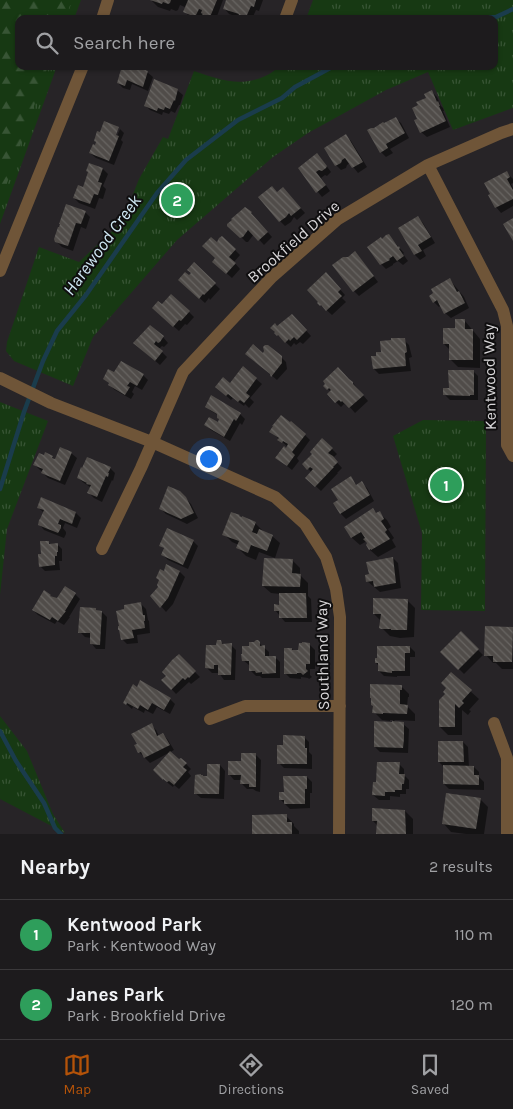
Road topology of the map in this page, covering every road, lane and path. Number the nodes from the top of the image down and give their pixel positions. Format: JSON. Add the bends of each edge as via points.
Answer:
{"nodes":[{"id":1,"x":108,"y":0,"type":"edge"},
{"id":2,"x":292,"y":0,"type":"edge"},
{"id":3,"x":107,"y":15,"type":"edge"},
{"id":4,"x":286,"y":15,"type":"edge"},
{"id":5,"x":80,"y":70,"type":"edge"},
{"id":6,"x":513,"y":129,"type":"edge"},
{"id":7,"x":428,"y":165,"type":"junction"},
{"id":8,"x":0,"y":271,"type":"edge"},
{"id":9,"x":0,"y":378,"type":"edge"},
{"id":10,"x":152,"y":442,"type":"junction"},
{"id":11,"x":513,"y":456,"type":"edge"},
{"id":12,"x":102,"y":549,"type":"dead end"},
{"id":13,"x":340,"y":706,"type":"junction"},
{"id":14,"x":210,"y":720,"type":"dead end"},
{"id":15,"x":494,"y":724,"type":"dead end"},
{"id":16,"x":339,"y":834,"type":"edge"},
{"id":17,"x":507,"y":834,"type":"edge"}],
"edges":[{"from":1,"to":3,"type":"street"},
{"from":2,"to":4,"type":"street"},
{"from":5,"to":8,"type":"street"},
{"from":6,"to":7,"type":"street","name":"Brookfield Drive"},
{"from":7,"to":10,"type":"street","name":"Brookfield Drive","via":[[338,220],[272,277],[183,372]]},
{"from":7,"to":11,"type":"street","name":"Kentwood Way","via":[[503,310],[507,326],[507,445]]},
{"from":9,"to":10,"type":"street","name":"Southland Way","via":[[51,404]]},
{"from":10,"to":12,"type":"street","name":"Brookfield Drive"},
{"from":10,"to":13,"type":"street","name":"Southland Way","via":[[275,498],[305,524],[326,557],[336,589],[340,617]]},
{"from":13,"to":14,"type":"street","via":[[245,706]]},
{"from":13,"to":16,"type":"street","name":"Southland Way"},
{"from":15,"to":17,"type":"street","via":[[508,758]]}]}
